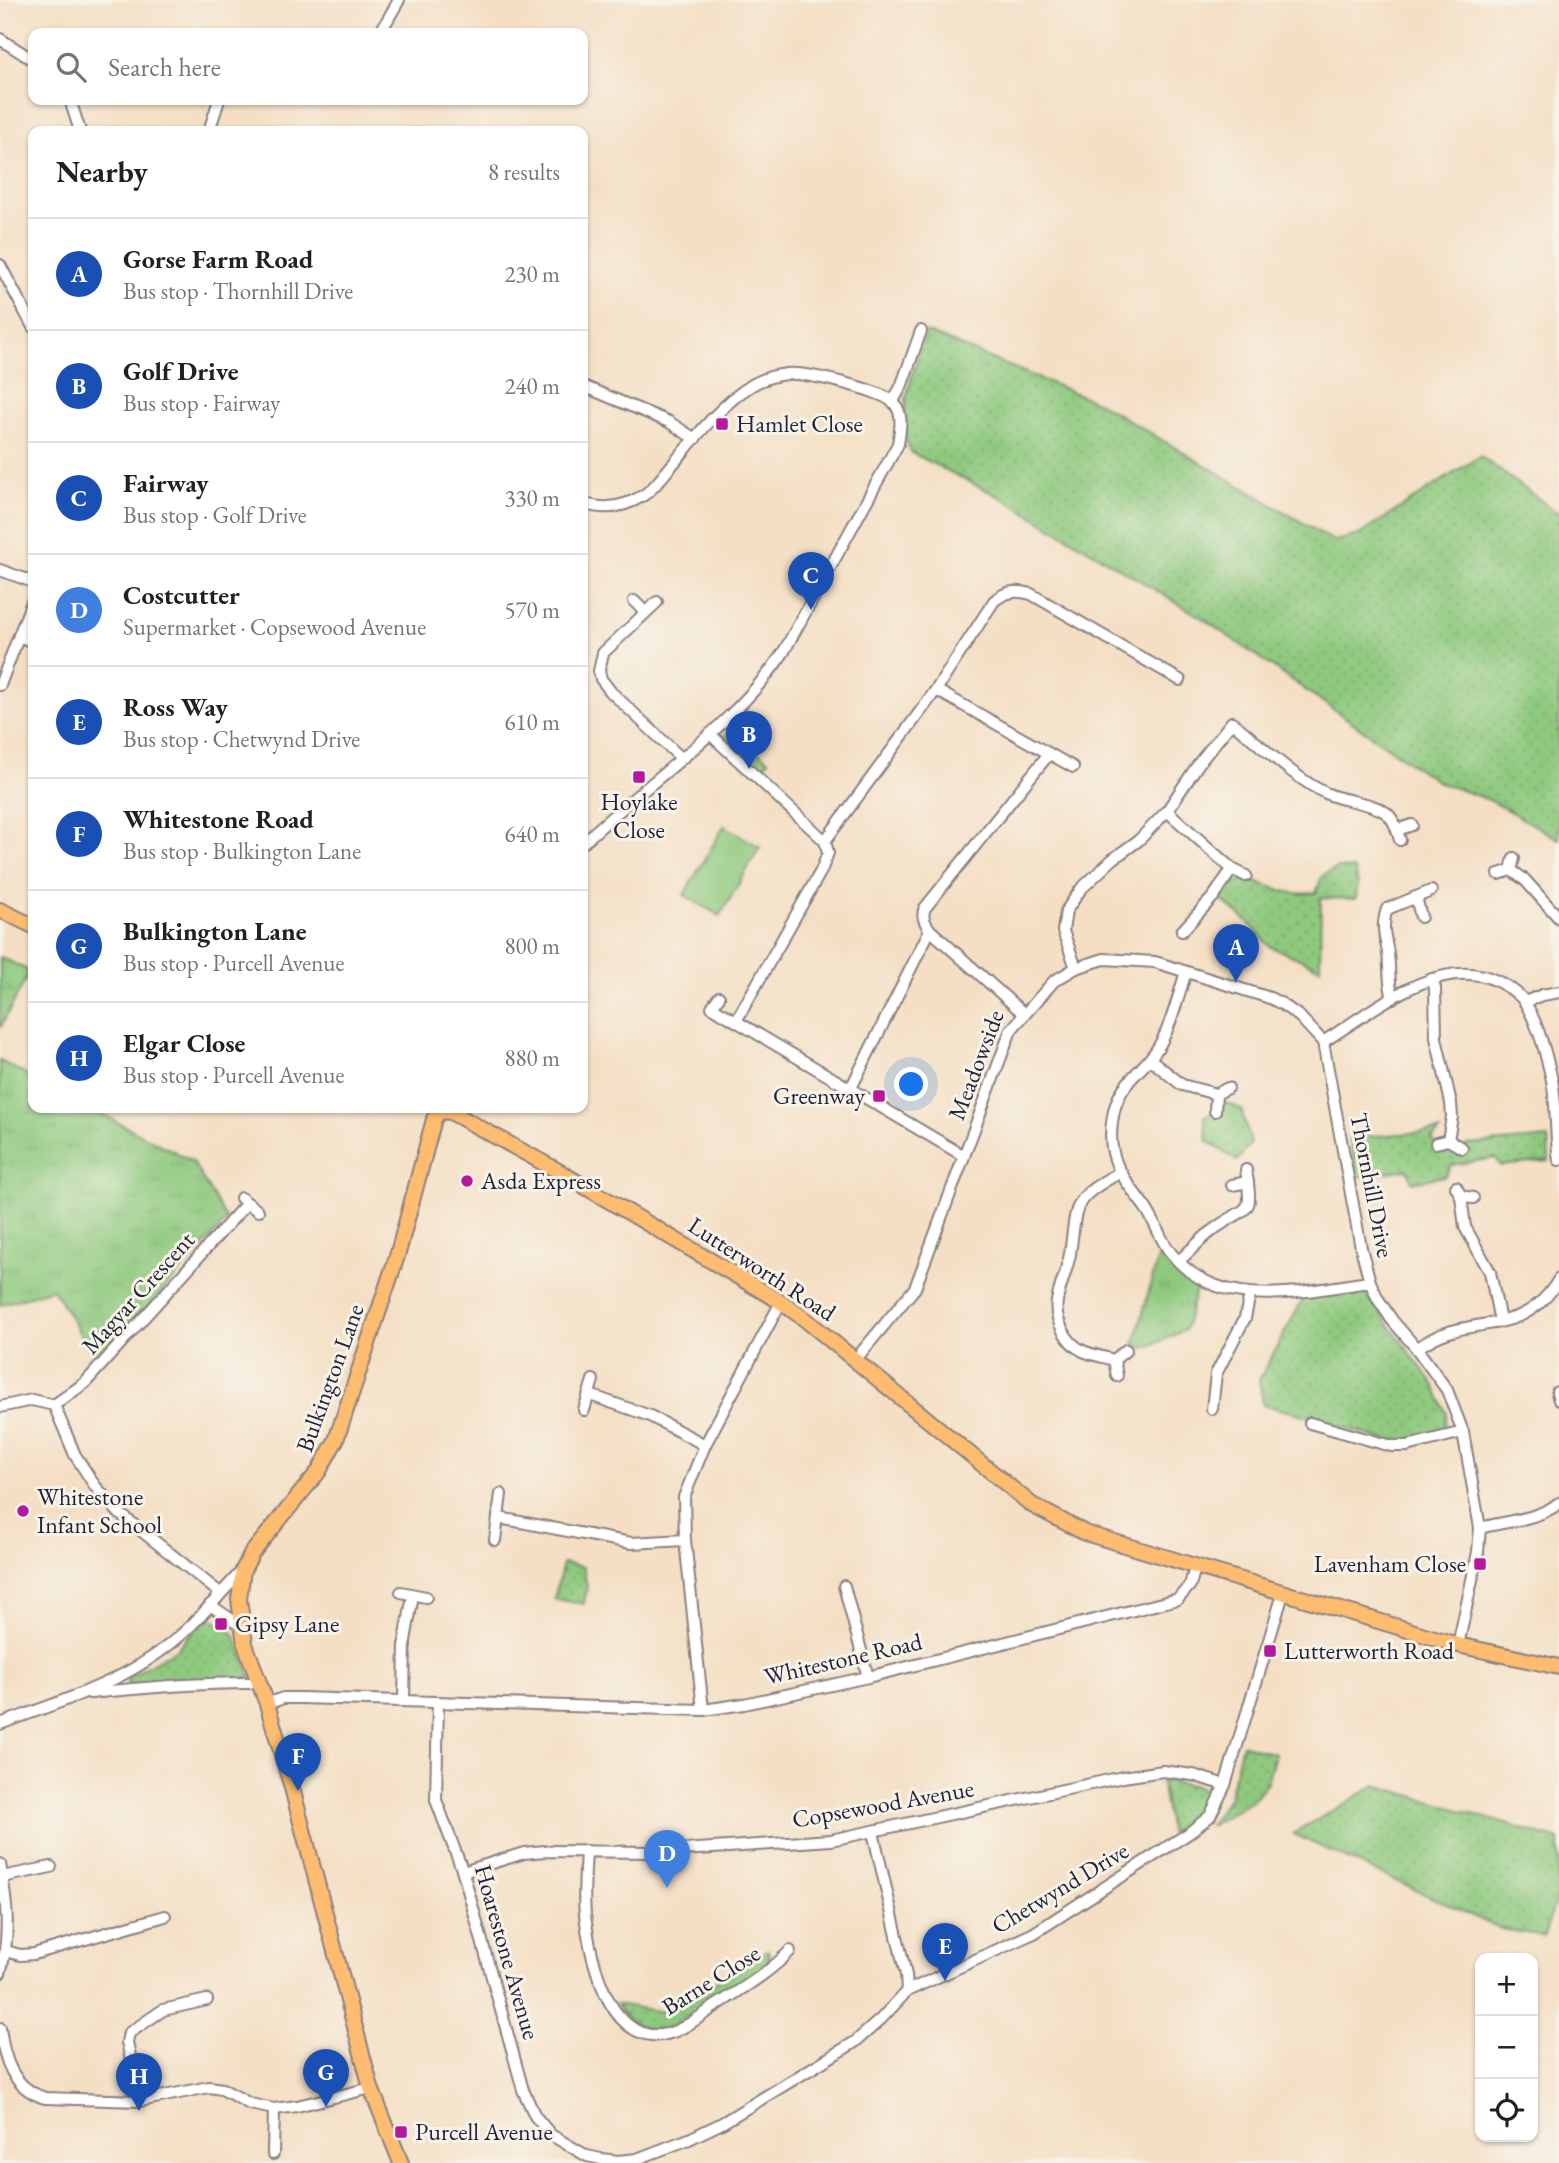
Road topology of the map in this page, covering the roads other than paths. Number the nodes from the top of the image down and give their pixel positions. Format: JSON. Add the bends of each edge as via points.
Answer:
{"nodes":[{"id":1,"x":399,"y":0,"type":"edge"},
{"id":2,"x":383,"y":28,"type":"edge"},
{"id":3,"x":0,"y":39,"type":"edge"},
{"id":4,"x":28,"y":57,"type":"edge"},
{"id":5,"x":72,"y":105,"type":"edge"},
{"id":6,"x":217,"y":105,"type":"edge"},
{"id":7,"x":78,"y":126,"type":"edge"},
{"id":8,"x":211,"y":126,"type":"edge"},
{"id":9,"x":0,"y":265,"type":"edge"},
{"id":10,"x":28,"y":318,"type":"edge"},
{"id":11,"x":921,"y":331,"type":"dead end"},
{"id":12,"x":588,"y":388,"type":"edge"},
{"id":13,"x":893,"y":401,"type":"junction"},
{"id":14,"x":695,"y":439,"type":"junction"},
{"id":15,"x":588,"y":504,"type":"edge"},
{"id":16,"x":0,"y":570,"type":"edge"},
{"id":17,"x":28,"y":580,"type":"edge"},
{"id":18,"x":634,"y":601,"type":"dead end"},
{"id":19,"x":657,"y":601,"type":"dead end"},
{"id":20,"x":28,"y":612,"type":"edge"},
{"id":21,"x":645,"y":612,"type":"junction"},
{"id":22,"x":19,"y":636,"type":"junction"},
{"id":23,"x":28,"y":640,"type":"edge"},
{"id":24,"x":1180,"y":680,"type":"dead end"},
{"id":25,"x":0,"y":685,"type":"edge"},
{"id":26,"x":936,"y":690,"type":"junction"},
{"id":27,"x":710,"y":734,"type":"junction"},
{"id":28,"x":1048,"y":755,"type":"junction"},
{"id":29,"x":681,"y":758,"type":"junction"},
{"id":30,"x":1073,"y":767,"type":"dead end"},
{"id":31,"x":1167,"y":811,"type":"junction"},
{"id":32,"x":1412,"y":825,"type":"dead end"},
{"id":33,"x":588,"y":839,"type":"edge"},
{"id":34,"x":825,"y":841,"type":"junction"},
{"id":35,"x":1514,"y":858,"type":"dead end"},
{"id":36,"x":1232,"y":869,"type":"junction"},
{"id":37,"x":1511,"y":870,"type":"junction"},
{"id":38,"x":1499,"y":874,"type":"dead end"},
{"id":39,"x":1246,"y":876,"type":"dead end"},
{"id":40,"x":1431,"y":891,"type":"dead end"},
{"id":41,"x":1416,"y":897,"type":"junction"},
{"id":42,"x":0,"y":909,"type":"edge"},
{"id":43,"x":1421,"y":917,"type":"dead end"},
{"id":44,"x":1559,"y":918,"type":"edge"},
{"id":45,"x":28,"y":923,"type":"edge"},
{"id":46,"x":930,"y":930,"type":"junction"},
{"id":47,"x":1182,"y":932,"type":"dead end"},
{"id":48,"x":1076,"y":968,"type":"junction"},
{"id":49,"x":1186,"y":972,"type":"junction"},
{"id":50,"x":1432,"y":979,"type":"junction"},
{"id":51,"x":1559,"y":992,"type":"edge"},
{"id":52,"x":719,"y":997,"type":"dead end"},
{"id":53,"x":1393,"y":998,"type":"junction"},
{"id":54,"x":1525,"y":1002,"type":"junction"},
{"id":55,"x":1023,"y":1013,"type":"junction"},
{"id":56,"x":736,"y":1021,"type":"junction"},
{"id":57,"x":1323,"y":1042,"type":"junction"},
{"id":58,"x":1150,"y":1059,"type":"junction"},
{"id":59,"x":1556,"y":1083,"type":"edge"},
{"id":60,"x":851,"y":1088,"type":"junction"},
{"id":61,"x":1228,"y":1088,"type":"dead end"},
{"id":62,"x":1216,"y":1094,"type":"junction"},
{"id":63,"x":1215,"y":1111,"type":"dead end"},
{"id":64,"x":437,"y":1113,"type":"edge"},
{"id":65,"x":453,"y":1113,"type":"edge"},
{"id":66,"x":1448,"y":1140,"type":"junction"},
{"id":67,"x":1436,"y":1143,"type":"dead end"},
{"id":68,"x":1462,"y":1148,"type":"dead end"},
{"id":69,"x":964,"y":1156,"type":"junction"},
{"id":70,"x":1559,"y":1160,"type":"edge"},
{"id":71,"x":1246,"y":1170,"type":"dead end"},
{"id":72,"x":1119,"y":1173,"type":"junction"},
{"id":73,"x":1248,"y":1182,"type":"junction"},
{"id":74,"x":1232,"y":1185,"type":"dead end"},
{"id":75,"x":1473,"y":1198,"type":"dead end"},
{"id":76,"x":258,"y":1211,"type":"dead end"},
{"id":77,"x":1179,"y":1261,"type":"junction"},
{"id":78,"x":1559,"y":1279,"type":"edge"},
{"id":79,"x":1370,"y":1282,"type":"junction"},
{"id":80,"x":1250,"y":1294,"type":"junction"},
{"id":81,"x":780,"y":1302,"type":"junction"},
{"id":82,"x":1500,"y":1321,"type":"junction"},
{"id":83,"x":1417,"y":1349,"type":"junction"},
{"id":84,"x":1126,"y":1350,"type":"dead end"},
{"id":85,"x":855,"y":1360,"type":"junction"},
{"id":86,"x":1114,"y":1360,"type":"junction"},
{"id":87,"x":1117,"y":1376,"type":"dead end"},
{"id":88,"x":593,"y":1380,"type":"dead end"},
{"id":89,"x":590,"y":1395,"type":"junction"},
{"id":90,"x":1224,"y":1400,"type":"dead end"},
{"id":91,"x":54,"y":1405,"type":"junction"},
{"id":92,"x":0,"y":1407,"type":"edge"},
{"id":93,"x":584,"y":1410,"type":"dead end"},
{"id":94,"x":1310,"y":1423,"type":"dead end"},
{"id":95,"x":1463,"y":1432,"type":"junction"},
{"id":96,"x":705,"y":1445,"type":"junction"},
{"id":97,"x":500,"y":1494,"type":"dead end"},
{"id":98,"x":1559,"y":1503,"type":"edge"},
{"id":99,"x":499,"y":1518,"type":"junction"},
{"id":100,"x":1480,"y":1528,"type":"junction"},
{"id":101,"x":495,"y":1540,"type":"dead end"},
{"id":102,"x":685,"y":1540,"type":"junction"},
{"id":103,"x":1195,"y":1568,"type":"junction"},
{"id":104,"x":243,"y":1570,"type":"junction"},
{"id":105,"x":844,"y":1587,"type":"dead end"},
{"id":106,"x":401,"y":1592,"type":"dead end"},
{"id":107,"x":220,"y":1593,"type":"junction"},
{"id":108,"x":413,"y":1594,"type":"junction"},
{"id":109,"x":1283,"y":1594,"type":"junction"},
{"id":110,"x":426,"y":1597,"type":"dead end"},
{"id":111,"x":210,"y":1605,"type":"junction"},
{"id":112,"x":241,"y":1626,"type":"junction"},
{"id":113,"x":1458,"y":1645,"type":"junction"},
{"id":114,"x":1559,"y":1667,"type":"edge"},
{"id":115,"x":868,"y":1677,"type":"junction"},
{"id":116,"x":260,"y":1683,"type":"junction"},
{"id":117,"x":80,"y":1694,"type":"junction"},
{"id":118,"x":404,"y":1700,"type":"junction"},
{"id":119,"x":438,"y":1702,"type":"junction"},
{"id":120,"x":267,"y":1704,"type":"junction"},
{"id":121,"x":703,"y":1710,"type":"junction"},
{"id":122,"x":0,"y":1724,"type":"edge"},
{"id":123,"x":1225,"y":1785,"type":"junction"},
{"id":124,"x":873,"y":1832,"type":"junction"},
{"id":125,"x":586,"y":1851,"type":"junction"},
{"id":126,"x":0,"y":1864,"type":"edge"},
{"id":127,"x":51,"y":1867,"type":"dead end"},
{"id":128,"x":463,"y":1872,"type":"junction"},
{"id":129,"x":2,"y":1877,"type":"junction"},
{"id":130,"x":165,"y":1916,"type":"dead end"},
{"id":131,"x":6,"y":1951,"type":"junction"},
{"id":132,"x":790,"y":1951,"type":"dead end"},
{"id":133,"x":0,"y":1973,"type":"edge"},
{"id":134,"x":907,"y":1991,"type":"junction"},
{"id":135,"x":207,"y":2000,"type":"dead end"},
{"id":136,"x":0,"y":2028,"type":"edge"},
{"id":137,"x":5,"y":2072,"type":"edge"},
{"id":138,"x":371,"y":2088,"type":"junction"},
{"id":139,"x":140,"y":2101,"type":"junction"},
{"id":140,"x":274,"y":2109,"type":"junction"},
{"id":141,"x":273,"y":2154,"type":"dead end"},
{"id":142,"x":618,"y":2162,"type":"edge"},
{"id":143,"x":401,"y":2163,"type":"edge"}],
"edges":[{"from":1,"to":2,"type":"street"},
{"from":3,"to":4,"type":"street"},
{"from":5,"to":7,"type":"street"},
{"from":6,"to":8,"type":"street"},
{"from":9,"to":10,"type":"street"},
{"from":11,"to":13,"type":"street"},
{"from":12,"to":14,"type":"street","via":[[669,422]]},
{"from":13,"to":14,"type":"street","via":[[820,377],[786,374],[754,384]]},
{"from":13,"to":27,"type":"street","via":[[900,412],[898,444],[766,679]]},
{"from":14,"to":15,"type":"street","via":[[647,493],[607,508]]},
{"from":16,"to":17,"type":"street"},
{"from":18,"to":21,"type":"street"},
{"from":19,"to":21,"type":"street"},
{"from":20,"to":22,"type":"street"},
{"from":21,"to":29,"type":"street","via":[[603,653],[599,671],[611,692]]},
{"from":22,"to":23,"type":"street"},
{"from":22,"to":25,"type":"street"},
{"from":24,"to":26,"type":"street","via":[[1031,594],[1010,592],[993,601]]},
{"from":26,"to":28,"type":"street"},
{"from":26,"to":34,"type":"street"},
{"from":27,"to":29,"type":"street"},
{"from":27,"to":34,"type":"street"},
{"from":28,"to":30,"type":"street"},
{"from":28,"to":46,"type":"street","via":[[925,908],[923,917]]},
{"from":29,"to":33,"type":"street"},
{"from":31,"to":32,"type":"street","via":[[1232,722],[1329,795],[1376,807],[1390,816],[1399,835]]},
{"from":31,"to":36,"type":"street"},
{"from":31,"to":48,"type":"street","via":[[1081,889],[1066,911],[1063,931]]},
{"from":34,"to":56,"type":"street","via":[[827,860]]},
{"from":35,"to":37,"type":"street"},
{"from":36,"to":39,"type":"street"},
{"from":36,"to":47,"type":"street","via":[[1194,925]]},
{"from":37,"to":38,"type":"street"},
{"from":37,"to":44,"type":"street"},
{"from":40,"to":41,"type":"street"},
{"from":41,"to":43,"type":"street"},
{"from":41,"to":53,"type":"street","via":[[1392,905],[1383,923]]},
{"from":42,"to":45,"type":"main road"},
{"from":46,"to":55,"type":"street","name":"Meadowside"},
{"from":46,"to":60,"type":"street"},
{"from":48,"to":49,"type":"street","via":[[1104,959],[1155,962]]},
{"from":48,"to":55,"type":"street","via":[[1054,981]]},
{"from":49,"to":57,"type":"street","via":[[1282,1004]]},
{"from":49,"to":58,"type":"street","via":[[1164,1037]]},
{"from":50,"to":53,"type":"street"},
{"from":50,"to":54,"type":"street","via":[[1474,973],[1508,987]]},
{"from":50,"to":66,"type":"street","via":[[1436,1038],[1451,1103]]},
{"from":51,"to":54,"type":"street"},
{"from":52,"to":56,"type":"street","via":[[712,1007]]},
{"from":53,"to":57,"type":"street"},
{"from":54,"to":59,"type":"street"},
{"from":55,"to":69,"type":"street","name":"Meadowside","via":[[1011,1030]]},
{"from":56,"to":60,"type":"street"},
{"from":57,"to":79,"type":"street","name":"Thornhill Drive"},
{"from":58,"to":62,"type":"street","via":[[1182,1085]]},
{"from":58,"to":72,"type":"street","via":[[1131,1077],[1115,1106],[1111,1130]]},
{"from":59,"to":70,"type":"street"},
{"from":60,"to":69,"type":"street"},
{"from":61,"to":62,"type":"street"},
{"from":62,"to":63,"type":"street"},
{"from":64,"to":104,"type":"main road","name":"Bulkington Lane","via":[[398,1253],[336,1440],[319,1471]]},
{"from":65,"to":81,"type":"main road","name":"Lutterworth Road"},
{"from":66,"to":67,"type":"street"},
{"from":66,"to":68,"type":"street"},
{"from":69,"to":85,"type":"street","name":"Meadowside","via":[[915,1288]]},
{"from":71,"to":73,"type":"street"},
{"from":72,"to":77,"type":"street"},
{"from":72,"to":86,"type":"street","via":[[1086,1194],[1075,1212],[1057,1303],[1067,1337],[1084,1352]]},
{"from":73,"to":74,"type":"street"},
{"from":73,"to":77,"type":"street","via":[[1250,1195],[1243,1213],[1217,1227]]},
{"from":75,"to":82,"type":"street","via":[[1459,1192],[1465,1227],[1490,1272]]},
{"from":76,"to":91,"type":"street","name":"Magyar Crescent","via":[[244,1200],[85,1383]]},
{"from":77,"to":80,"type":"street","via":[[1206,1282]]},
{"from":78,"to":82,"type":"street","via":[[1547,1298],[1528,1314]]},
{"from":79,"to":80,"type":"street"},
{"from":79,"to":83,"type":"street","name":"Thornhill Drive","via":[[1392,1320]]},
{"from":80,"to":90,"type":"street","via":[[1245,1318],[1216,1374],[1212,1404]]},
{"from":81,"to":85,"type":"main road","name":"Lutterworth Road"},
{"from":81,"to":96,"type":"street"},
{"from":82,"to":83,"type":"street","via":[[1444,1333]]},
{"from":83,"to":95,"type":"street","name":"Thornhill Drive","via":[[1447,1390]]},
{"from":84,"to":86,"type":"street"},
{"from":85,"to":103,"type":"main road","name":"Lutterworth Road","via":[[1031,1505],[1085,1533]]},
{"from":86,"to":87,"type":"street"},
{"from":88,"to":89,"type":"street"},
{"from":89,"to":93,"type":"street"},
{"from":89,"to":96,"type":"street","via":[[650,1416]]},
{"from":91,"to":92,"type":"street","via":[[33,1400]]},
{"from":91,"to":107,"type":"street","via":[[75,1455],[118,1513]]},
{"from":94,"to":95,"type":"street","via":[[1391,1446]]},
{"from":95,"to":100,"type":"street","name":"Thornhill Drive"},
{"from":96,"to":102,"type":"street","via":[[684,1497]]},
{"from":97,"to":99,"type":"street"},
{"from":98,"to":100,"type":"street","via":[[1532,1516]]},
{"from":99,"to":101,"type":"street"},
{"from":99,"to":102,"type":"street","via":[[631,1543]]},
{"from":100,"to":113,"type":"street","name":"Thornhill Drive"},
{"from":102,"to":121,"type":"street"},
{"from":103,"to":109,"type":"main road","name":"Lutterworth Road"},
{"from":103,"to":115,"type":"street","name":"Whitestone Road","via":[[1190,1585],[1178,1599]]},
{"from":104,"to":107,"type":"street"},
{"from":104,"to":112,"type":"main road","name":"Bulkington Lane"},
{"from":105,"to":115,"type":"street"},
{"from":106,"to":108,"type":"street"},
{"from":107,"to":111,"type":"street"},
{"from":108,"to":110,"type":"street"},
{"from":108,"to":118,"type":"street","via":[[405,1641]]},
{"from":109,"to":113,"type":"main road","name":"Lutterworth Road"},
{"from":109,"to":123,"type":"street","name":"Chetwynd Drive"},
{"from":111,"to":112,"type":"street"},
{"from":111,"to":117,"type":"street","via":[[157,1654]]},
{"from":112,"to":116,"type":"main road","name":"Bulkington Lane"},
{"from":113,"to":114,"type":"main road","name":"Lutterworth Road"},
{"from":115,"to":121,"type":"street","name":"Whitestone Road"},
{"from":116,"to":117,"type":"street","via":[[173,1684]]},
{"from":116,"to":120,"type":"main road","name":"Bulkington Lane"},
{"from":117,"to":122,"type":"street"},
{"from":118,"to":119,"type":"street","name":"Whitestone Road"},
{"from":118,"to":120,"type":"street","name":"Whitestone Road","via":[[283,1698]]},
{"from":119,"to":121,"type":"street","name":"Whitestone Road"},
{"from":119,"to":128,"type":"street","name":"Hoarestone Avenue","via":[[436,1800]]},
{"from":120,"to":138,"type":"main road","name":"Bulkington Lane"},
{"from":123,"to":124,"type":"street","name":"Copsewood Avenue","via":[[1163,1771]]},
{"from":123,"to":134,"type":"street","name":"Chetwynd Drive","via":[[1210,1816],[1189,1833],[1034,1933]]},
{"from":124,"to":125,"type":"street","name":"Copsewood Avenue","via":[[831,1840],[709,1849]]},
{"from":124,"to":134,"type":"street"},
{"from":125,"to":128,"type":"street","name":"Copsewood Avenue","via":[[524,1853]]},
{"from":125,"to":132,"type":"street","name":"Barne Close","via":[[585,1915],[598,1973],[613,2011],[638,2032],[659,2035],[682,2027],[774,1968]]},
{"from":126,"to":129,"type":"street"},
{"from":127,"to":129,"type":"street"},
{"from":128,"to":142,"type":"street","name":"Hoarestone Avenue","via":[[523,2090],[536,2116],[551,2135],[570,2148]]},
{"from":129,"to":131,"type":"street","via":[[8,1922]]},
{"from":130,"to":131,"type":"street","via":[[34,1954]]},
{"from":131,"to":133,"type":"street"},
{"from":134,"to":142,"type":"street","name":"Chetwynd Drive","via":[[855,2042],[734,2116],[670,2147]]},
{"from":135,"to":139,"type":"street","via":[[163,2010],[129,2034]]},
{"from":136,"to":137,"type":"street"},
{"from":137,"to":139,"type":"street","via":[[24,2089],[45,2098]]},
{"from":138,"to":140,"type":"street"},
{"from":138,"to":143,"type":"main road","name":"Bulkington Lane"},
{"from":139,"to":140,"type":"street","via":[[209,2087]]},
{"from":140,"to":141,"type":"street"}]}
